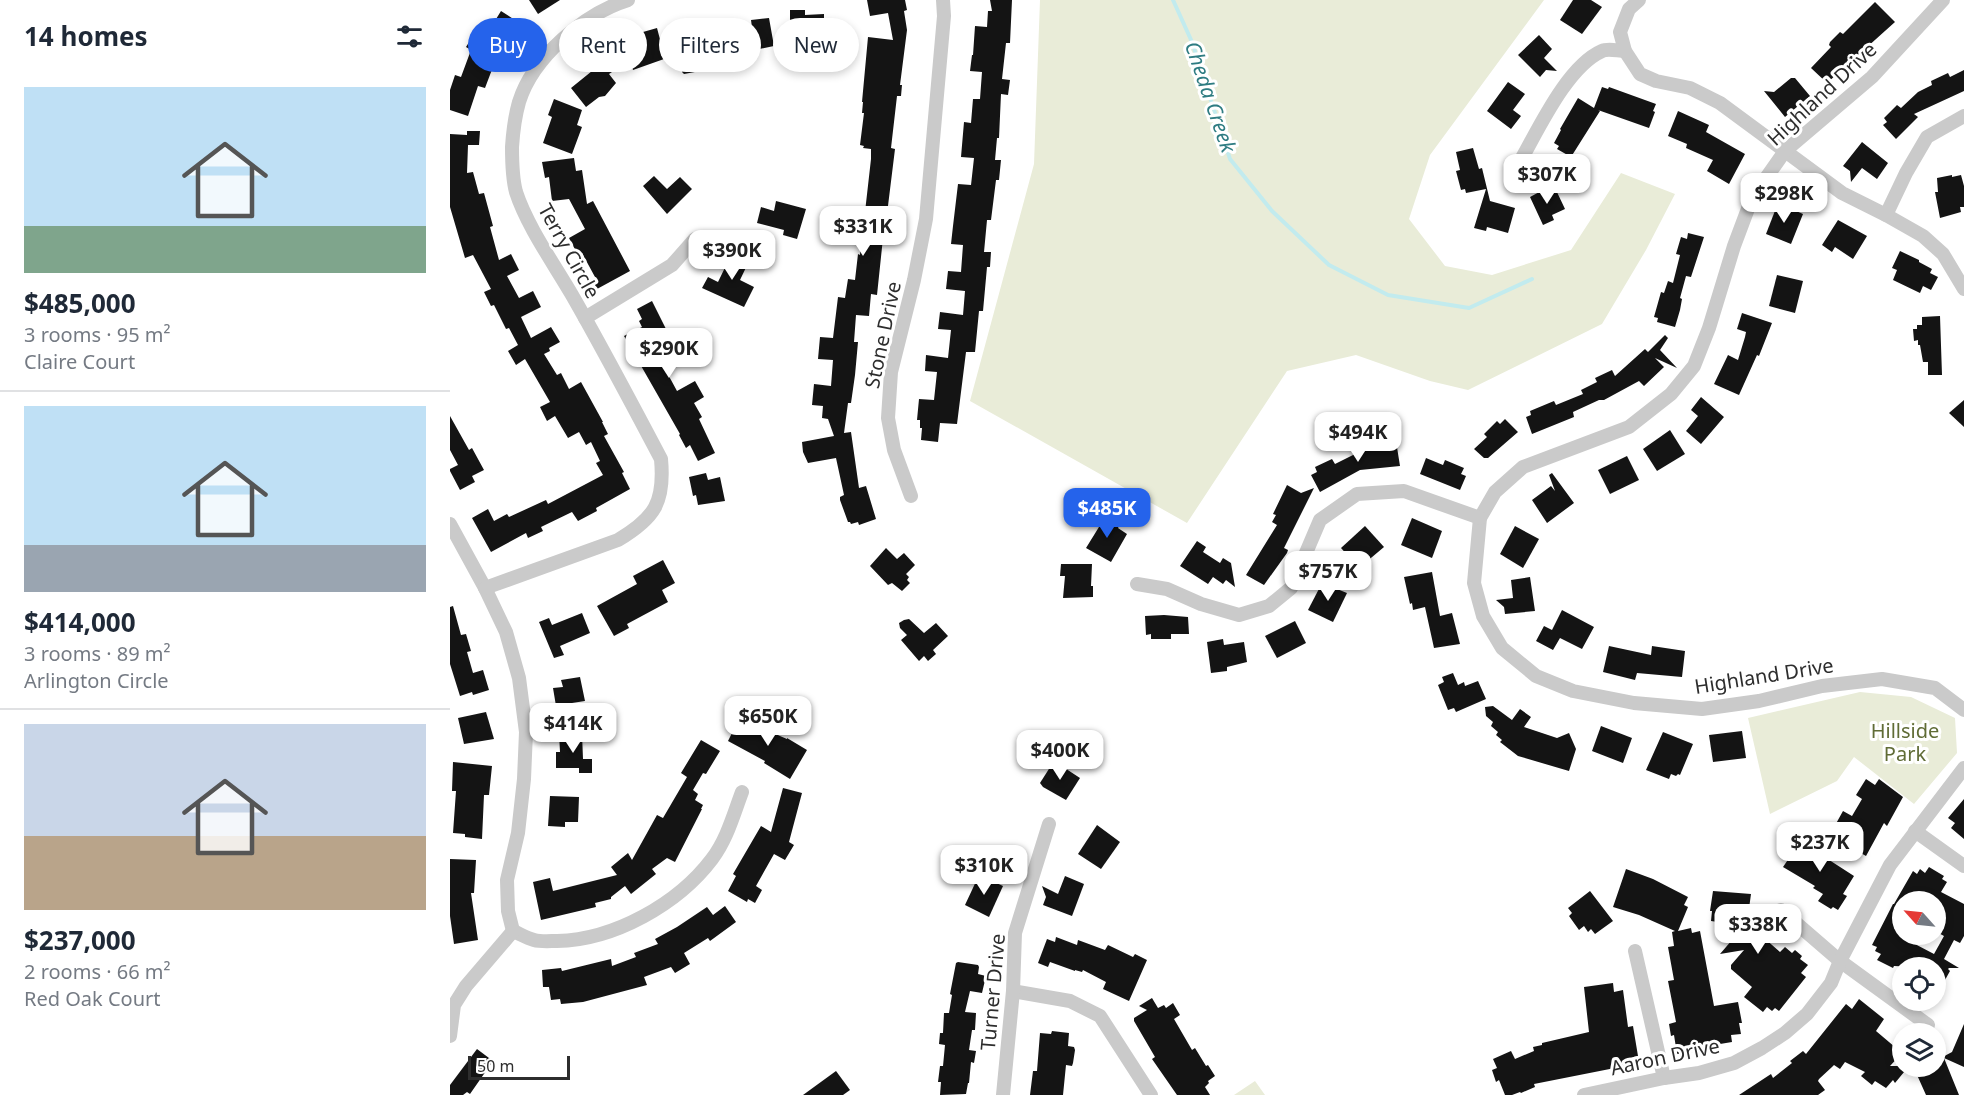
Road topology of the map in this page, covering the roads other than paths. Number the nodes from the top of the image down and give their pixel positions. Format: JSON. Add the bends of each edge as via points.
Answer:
{"nodes":[{"id":1,"x":628,"y":0,"type":"edge"},
{"id":2,"x":943,"y":0,"type":"edge"},
{"id":3,"x":1639,"y":0,"type":"edge"},
{"id":4,"x":1943,"y":0,"type":"edge"},
{"id":5,"x":1625,"y":51,"type":"junction"},
{"id":6,"x":1964,"y":116,"type":"edge"},
{"id":7,"x":1785,"y":151,"type":"junction"},
{"id":8,"x":1522,"y":158,"type":"dead end"},
{"id":9,"x":1886,"y":215,"type":"junction"},
{"id":10,"x":695,"y":239,"type":"dead end"},
{"id":11,"x":1964,"y":289,"type":"edge"},
{"id":12,"x":585,"y":318,"type":"junction"},
{"id":13,"x":911,"y":496,"type":"dead end"},
{"id":14,"x":1480,"y":518,"type":"junction"},
{"id":15,"x":450,"y":524,"type":"edge"},
{"id":16,"x":1137,"y":584,"type":"dead end"},
{"id":17,"x":486,"y":588,"type":"junction"},
{"id":18,"x":1964,"y":710,"type":"edge"},
{"id":19,"x":1964,"y":768,"type":"edge"},
{"id":20,"x":742,"y":792,"type":"dead end"},
{"id":21,"x":1049,"y":824,"type":"dead end"},
{"id":22,"x":1915,"y":831,"type":"junction"},
{"id":23,"x":1964,"y":866,"type":"edge"},
{"id":24,"x":1781,"y":909,"type":"dead end"},
{"id":25,"x":513,"y":931,"type":"junction"},
{"id":26,"x":1635,"y":951,"type":"dead end"},
{"id":27,"x":1840,"y":961,"type":"junction"},
{"id":28,"x":1013,"y":991,"type":"junction"},
{"id":29,"x":1925,"y":1023,"type":"edge"},
{"id":30,"x":450,"y":1036,"type":"edge"},
{"id":31,"x":1664,"y":1078,"type":"junction"},
{"id":32,"x":1003,"y":1095,"type":"edge"},
{"id":33,"x":1151,"y":1095,"type":"edge"},
{"id":34,"x":1584,"y":1095,"type":"edge"}],
"edges":[{"from":1,"to":12,"type":"street","name":"Terry Circle","via":[[578,27],[550,51],[520,101],[513,131],[511,167],[520,201]]},
{"from":2,"to":13,"type":"street","name":"Stone Drive","via":[[926,219],[890,383],[888,418],[894,450]]},
{"from":3,"to":5,"type":"street","via":[[1629,9],[1620,32]]},
{"from":4,"to":7,"type":"street","name":"Highland Drive","via":[[1872,77]]},
{"from":5,"to":7,"type":"street","via":[[1640,74],[1690,88],[1720,103]]},
{"from":5,"to":8,"type":"street","via":[[1604,49],[1584,62],[1560,93]]},
{"from":6,"to":9,"type":"street","via":[[1928,137]]},
{"from":7,"to":9,"type":"street","via":[[1842,193]]},
{"from":7,"to":14,"type":"street","name":"Highland Drive","via":[[1752,198],[1694,366],[1671,394],[1629,427],[1522,467],[1495,492]]},
{"from":9,"to":11,"type":"street","via":[[1923,236],[1943,254]]},
{"from":10,"to":12,"type":"street","via":[[672,265]]},
{"from":12,"to":17,"type":"street","name":"Terry Circle","via":[[661,459],[663,480],[659,499],[651,515],[618,540]]},
{"from":14,"to":16,"type":"street","via":[[1404,491],[1357,494],[1320,520],[1291,588],[1269,606],[1239,615],[1167,589]]},
{"from":14,"to":18,"type":"street","name":"Highland Drive","via":[[1474,583],[1483,616],[1502,648],[1536,676],[1573,691],[1634,703],[1702,709],[1882,679],[1935,688]]},
{"from":15,"to":17,"type":"street"},
{"from":17,"to":25,"type":"street","via":[[506,632],[519,678],[526,732],[518,833],[507,880]]},
{"from":19,"to":22,"type":"street","name":"Aaron Drive"},
{"from":20,"to":25,"type":"street","via":[[726,836],[712,859],[688,884],[640,919],[570,940],[536,941]]},
{"from":21,"to":28,"type":"street","name":"Turner Drive","via":[[1016,933]]},
{"from":22,"to":23,"type":"street"},
{"from":22,"to":27,"type":"street","name":"Aaron Drive","via":[[1890,865]]},
{"from":24,"to":27,"type":"street"},
{"from":25,"to":30,"type":"street","via":[[454,1005]]},
{"from":26,"to":31,"type":"street"},
{"from":27,"to":29,"type":"street"},
{"from":27,"to":31,"type":"street","name":"Aaron Drive","via":[[1831,983],[1807,1014],[1785,1033],[1734,1063]]},
{"from":28,"to":32,"type":"street","name":"Turner Drive"},
{"from":28,"to":33,"type":"street","via":[[1070,1001],[1100,1016]]},
{"from":31,"to":34,"type":"street","name":"Aaron Drive"}]}
